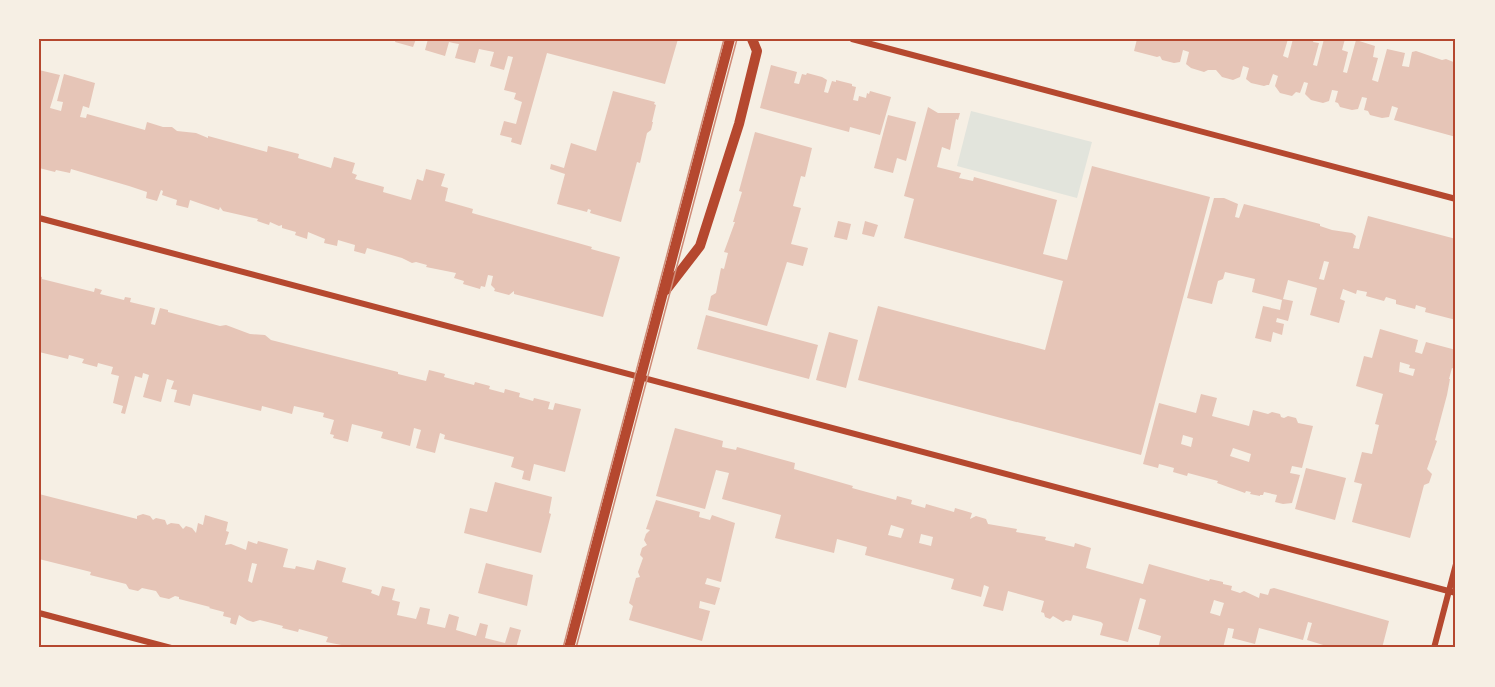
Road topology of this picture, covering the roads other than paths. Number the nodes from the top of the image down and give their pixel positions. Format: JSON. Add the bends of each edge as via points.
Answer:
{"nodes":[{"id":1,"x":730,"y":39,"type":"edge"},
{"id":2,"x":752,"y":39,"type":"edge"},
{"id":3,"x":852,"y":39,"type":"edge"},
{"id":4,"x":1456,"y":199,"type":"edge"},
{"id":5,"x":39,"y":218,"type":"edge"},
{"id":6,"x":663,"y":295,"type":"junction"},
{"id":7,"x":641,"y":377,"type":"junction"},
{"id":8,"x":1456,"y":564,"type":"edge"},
{"id":9,"x":1453,"y":592,"type":"edge"},
{"id":10,"x":39,"y":613,"type":"edge"},
{"id":11,"x":171,"y":648,"type":"edge"},
{"id":12,"x":569,"y":648,"type":"edge"},
{"id":13,"x":1434,"y":648,"type":"edge"}],
"edges":[{"from":1,"to":6,"type":"street"},
{"from":2,"to":6,"type":"street","via":[[757,51],[700,246]]},
{"from":3,"to":4,"type":"street"},
{"from":5,"to":7,"type":"street"},
{"from":6,"to":7,"type":"street"},
{"from":7,"to":9,"type":"street"},
{"from":7,"to":12,"type":"street"},
{"from":8,"to":9,"type":"street"},
{"from":9,"to":13,"type":"street"},
{"from":10,"to":11,"type":"street"}]}
